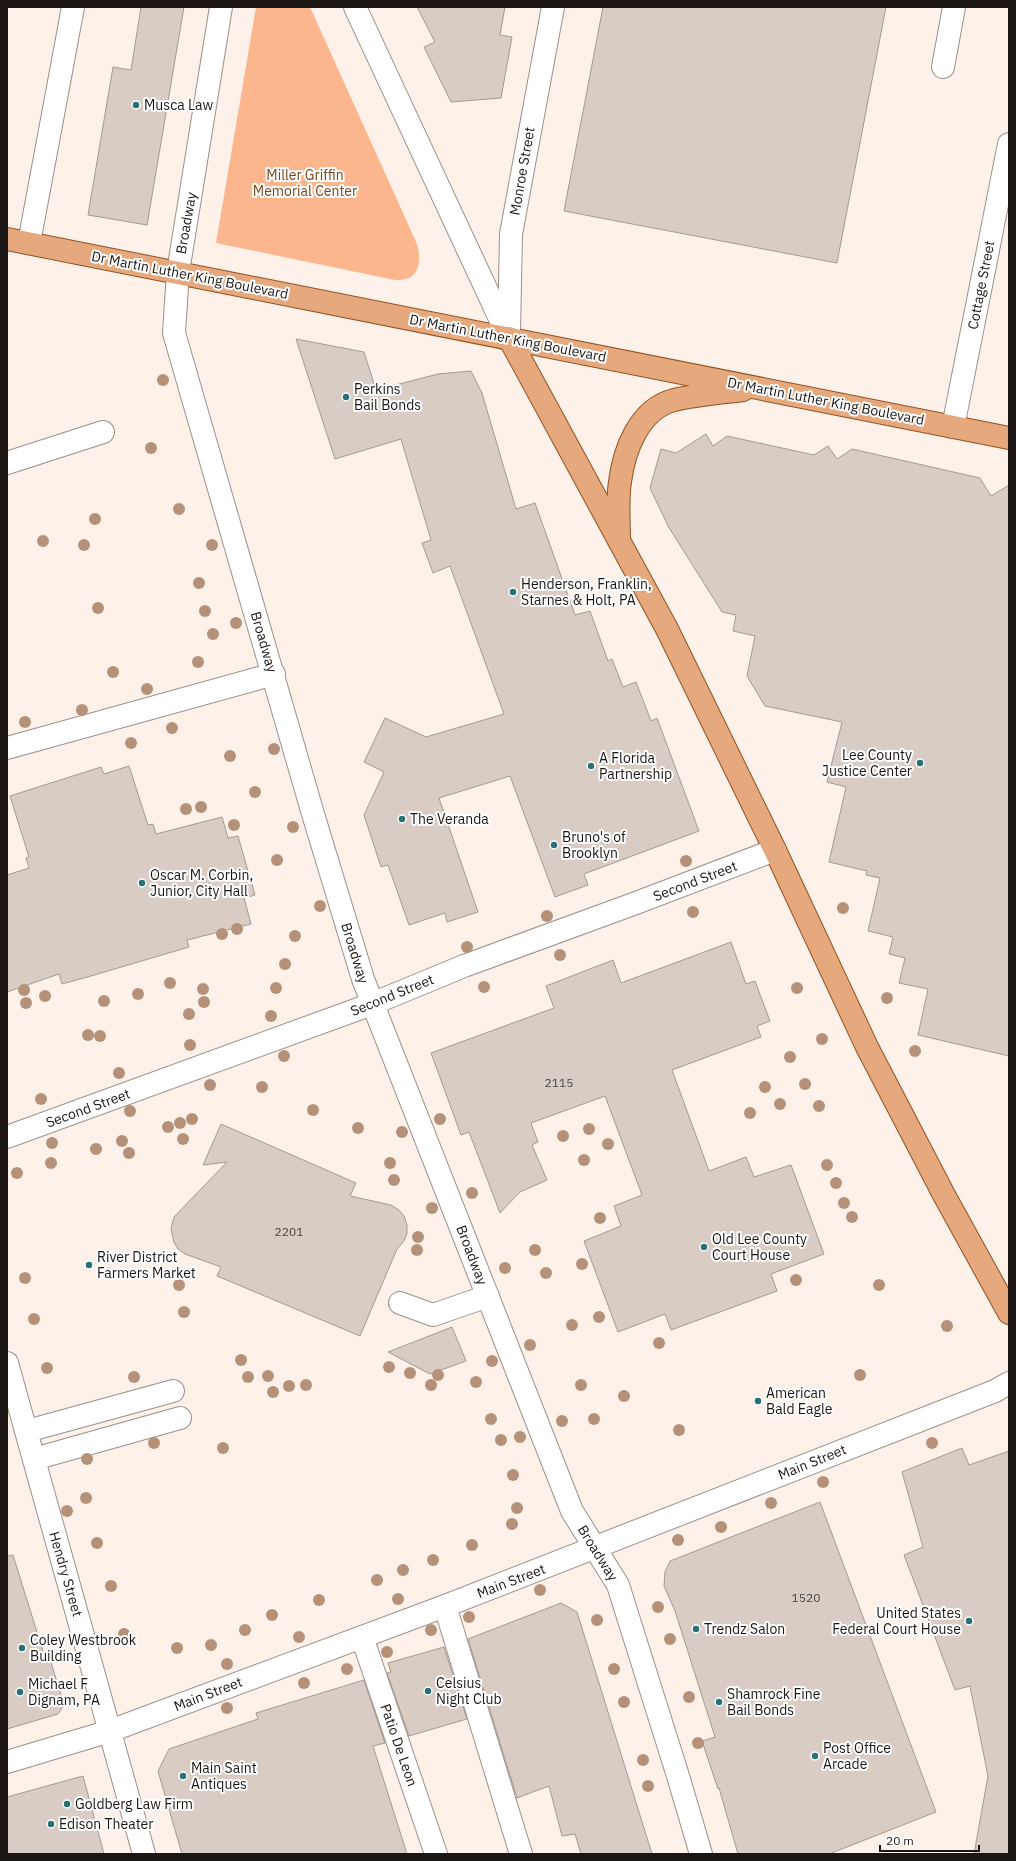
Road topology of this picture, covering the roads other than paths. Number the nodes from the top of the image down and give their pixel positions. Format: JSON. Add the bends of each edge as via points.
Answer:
{"nodes":[{"id":1,"x":73,"y":7,"type":"edge"},
{"id":2,"x":355,"y":7,"type":"edge"},
{"id":3,"x":553,"y":7,"type":"edge"},
{"id":4,"x":954,"y":7,"type":"edge"},
{"id":5,"x":222,"y":10,"type":"edge"},
{"id":6,"x":943,"y":67,"type":"dead end"},
{"id":7,"x":1009,"y":144,"type":"edge"},
{"id":8,"x":7,"y":239,"type":"edge"},
{"id":9,"x":1000,"y":239,"type":"edge"},
{"id":10,"x":29,"y":243,"type":"junction"},
{"id":11,"x":178,"y":272,"type":"junction"},
{"id":12,"x":509,"y":338,"type":"junction"},
{"id":13,"x":758,"y":388,"type":"junction"},
{"id":14,"x":953,"y":427,"type":"junction"},
{"id":15,"x":103,"y":432,"type":"dead end"},
{"id":16,"x":1009,"y":438,"type":"edge"},
{"id":17,"x":7,"y":463,"type":"edge"},
{"id":18,"x":619,"y":541,"type":"junction"},
{"id":19,"x":274,"y":674,"type":"junction"},
{"id":20,"x":7,"y":748,"type":"edge"},
{"id":21,"x":775,"y":850,"type":"junction"},
{"id":22,"x":372,"y":1004,"type":"junction"},
{"id":23,"x":7,"y":1137,"type":"edge"},
{"id":24,"x":488,"y":1296,"type":"junction"},
{"id":25,"x":400,"y":1303,"type":"dead end"},
{"id":26,"x":1009,"y":1313,"type":"edge"},
{"id":27,"x":7,"y":1363,"type":"edge"},
{"id":28,"x":1009,"y":1383,"type":"edge"},
{"id":29,"x":173,"y":1390,"type":"dead end"},
{"id":30,"x":180,"y":1418,"type":"dead end"},
{"id":31,"x":26,"y":1431,"type":"junction"},
{"id":32,"x":34,"y":1459,"type":"junction"},
{"id":33,"x":595,"y":1547,"type":"junction"},
{"id":34,"x":445,"y":1606,"type":"junction"},
{"id":35,"x":362,"y":1637,"type":"junction"},
{"id":36,"x":110,"y":1731,"type":"junction"},
{"id":37,"x":7,"y":1762,"type":"edge"},
{"id":38,"x":144,"y":1854,"type":"edge"},
{"id":39,"x":436,"y":1854,"type":"edge"},
{"id":40,"x":521,"y":1854,"type":"edge"},
{"id":41,"x":701,"y":1854,"type":"edge"}],
"edges":[{"from":1,"to":10,"type":"street"},
{"from":2,"to":12,"type":"street"},
{"from":3,"to":12,"type":"street","name":"Monroe Street","via":[[511,234]]},
{"from":4,"to":6,"type":"street"},
{"from":5,"to":11,"type":"street","name":"Broadway"},
{"from":7,"to":9,"type":"street","name":"Cottage Street"},
{"from":8,"to":10,"type":"main road","name":"Dr Martin Luther King Boulevard"},
{"from":9,"to":14,"type":"street","name":"Cottage Street"},
{"from":10,"to":11,"type":"main road","name":"Dr Martin Luther King Boulevard"},
{"from":11,"to":12,"type":"main road","name":"Dr Martin Luther King Boulevard"},
{"from":11,"to":19,"type":"street","name":"Broadway","via":[[174,333]]},
{"from":12,"to":13,"type":"main road","name":"Dr Martin Luther King Boulevard"},
{"from":12,"to":18,"type":"main road"},
{"from":13,"to":14,"type":"main road","name":"Dr Martin Luther King Boulevard"},
{"from":13,"to":18,"type":"main road","via":[[673,400],[651,411],[638,428],[627,450],[620,482]]},
{"from":14,"to":16,"type":"main road","name":"Dr Martin Luther King Boulevard"},
{"from":15,"to":17,"type":"street"},
{"from":18,"to":21,"type":"main road","via":[[667,629]]},
{"from":19,"to":20,"type":"street"},
{"from":19,"to":22,"type":"street","name":"Broadway"},
{"from":21,"to":22,"type":"street","name":"Second Street","via":[[464,966]]},
{"from":21,"to":26,"type":"main road","via":[[867,1047]]},
{"from":22,"to":23,"type":"street","name":"Second Street"},
{"from":22,"to":24,"type":"street","name":"Broadway"},
{"from":24,"to":25,"type":"street","via":[[433,1315]]},
{"from":24,"to":33,"type":"street","name":"Broadway","via":[[572,1511]]},
{"from":27,"to":31,"type":"street","name":"Hendry Street"},
{"from":28,"to":33,"type":"street","name":"Main Street","via":[[995,1391]]},
{"from":29,"to":31,"type":"street"},
{"from":30,"to":32,"type":"street"},
{"from":31,"to":32,"type":"street","name":"Hendry Street"},
{"from":32,"to":36,"type":"street","name":"Hendry Street"},
{"from":33,"to":34,"type":"street","name":"Main Street"},
{"from":33,"to":41,"type":"street","name":"Broadway","via":[[618,1585]]},
{"from":34,"to":35,"type":"street","name":"Main Street"},
{"from":34,"to":40,"type":"street"},
{"from":35,"to":36,"type":"street","name":"Main Street"},
{"from":35,"to":39,"type":"street","name":"Patio De Leon"},
{"from":36,"to":37,"type":"street","name":"Main Street"},
{"from":36,"to":38,"type":"street","name":"Hendry Street"}]}
